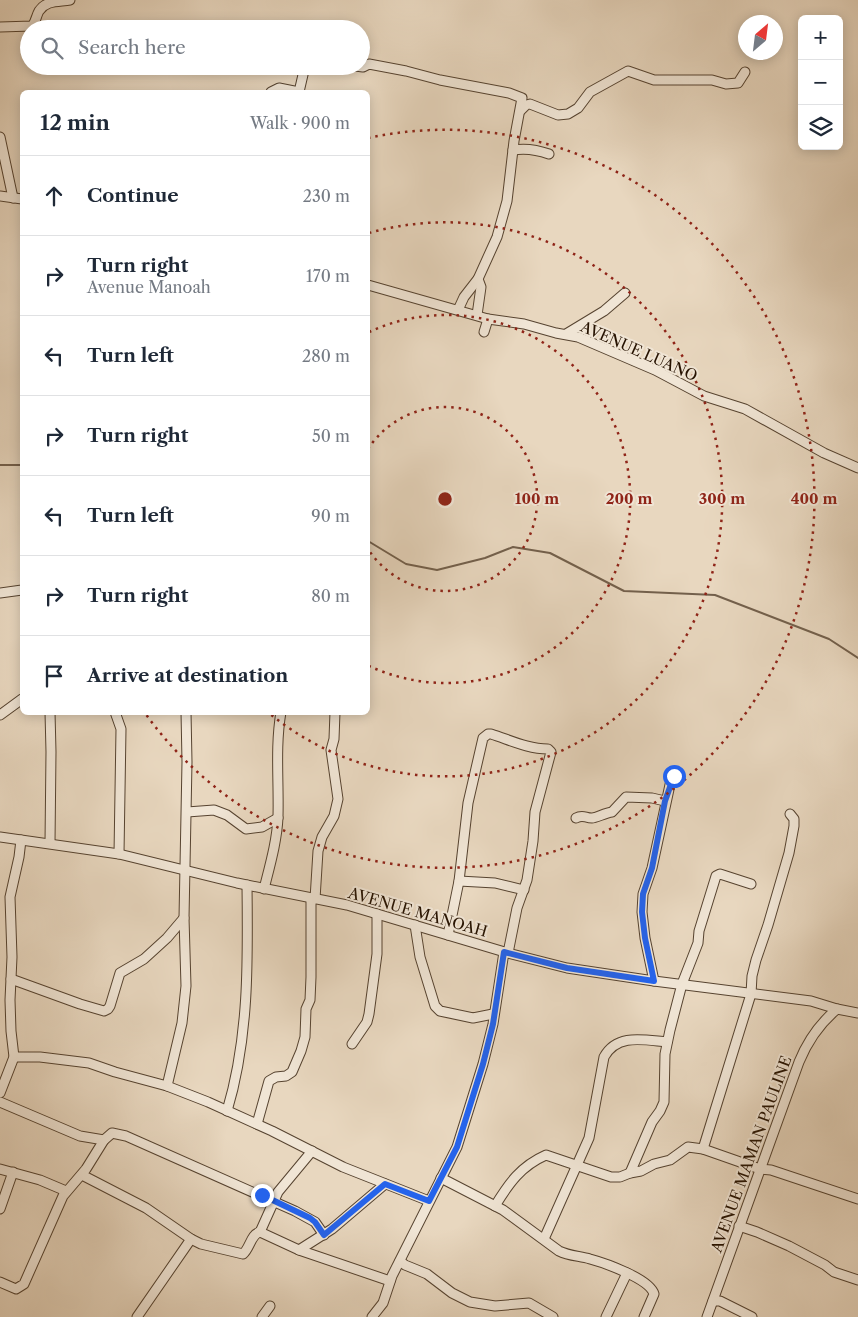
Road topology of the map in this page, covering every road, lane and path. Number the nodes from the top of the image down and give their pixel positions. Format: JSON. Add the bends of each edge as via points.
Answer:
{"nodes":[{"id":1,"x":70,"y":0,"type":"edge"},
{"id":2,"x":35,"y":20,"type":"edge"},
{"id":3,"x":20,"y":26,"type":"edge"},
{"id":4,"x":0,"y":27,"type":"edge"},
{"id":5,"x":370,"y":64,"type":"edge"},
{"id":6,"x":745,"y":72,"type":"dead end"},
{"id":7,"x":303,"y":75,"type":"edge"},
{"id":8,"x":275,"y":90,"type":"edge"},
{"id":9,"x":289,"y":90,"type":"edge"},
{"id":10,"x":299,"y":90,"type":"edge"},
{"id":11,"x":521,"y":110,"type":"junction"},
{"id":12,"x":0,"y":137,"type":"edge"},
{"id":13,"x":513,"y":150,"type":"junction"},
{"id":14,"x":549,"y":154,"type":"dead end"},
{"id":15,"x":0,"y":196,"type":"edge"},
{"id":16,"x":13,"y":198,"type":"junction"},
{"id":17,"x":20,"y":199,"type":"edge"},
{"id":18,"x":478,"y":279,"type":"junction"},
{"id":19,"x":370,"y":286,"type":"edge"},
{"id":20,"x":625,"y":293,"type":"dead end"},
{"id":21,"x":458,"y":310,"type":"junction"},
{"id":22,"x":477,"y":315,"type":"junction"},
{"id":23,"x":488,"y":319,"type":"junction"},
{"id":24,"x":484,"y":332,"type":"dead end"},
{"id":25,"x":566,"y":334,"type":"junction"},
{"id":26,"x":858,"y":468,"type":"edge"},
{"id":27,"x":20,"y":590,"type":"edge"},
{"id":28,"x":0,"y":593,"type":"edge"},
{"id":29,"x":20,"y":700,"type":"edge"},
{"id":30,"x":0,"y":715,"type":"edge"},
{"id":31,"x":50,"y":715,"type":"edge"},
{"id":32,"x":115,"y":715,"type":"edge"},
{"id":33,"x":186,"y":715,"type":"edge"},
{"id":34,"x":281,"y":715,"type":"edge"},
{"id":35,"x":335,"y":715,"type":"edge"},
{"id":36,"x":677,"y":773,"type":"dead end"},
{"id":37,"x":665,"y":801,"type":"junction"},
{"id":38,"x":187,"y":812,"type":"junction"},
{"id":39,"x":790,"y":814,"type":"dead end"},
{"id":40,"x":278,"y":818,"type":"junction"},
{"id":41,"x":576,"y":818,"type":"dead end"},
{"id":42,"x":0,"y":837,"type":"edge"},
{"id":43,"x":20,"y":840,"type":"junction"},
{"id":44,"x":50,"y":843,"type":"junction"},
{"id":45,"x":119,"y":854,"type":"junction"},
{"id":46,"x":186,"y":871,"type":"junction"},
{"id":47,"x":459,"y":881,"type":"junction"},
{"id":48,"x":751,"y":884,"type":"dead end"},
{"id":49,"x":247,"y":885,"type":"junction"},
{"id":50,"x":264,"y":889,"type":"junction"},
{"id":51,"x":524,"y":890,"type":"junction"},
{"id":52,"x":313,"y":899,"type":"junction"},
{"id":53,"x":377,"y":914,"type":"junction"},
{"id":54,"x":184,"y":918,"type":"junction"},
{"id":55,"x":415,"y":925,"type":"junction"},
{"id":56,"x":448,"y":935,"type":"junction"},
{"id":57,"x":506,"y":952,"type":"junction"},
{"id":58,"x":11,"y":979,"type":"junction"},
{"id":59,"x":654,"y":981,"type":"junction"},
{"id":60,"x":682,"y":984,"type":"junction"},
{"id":61,"x":751,"y":994,"type":"junction"},
{"id":62,"x":836,"y":1009,"type":"junction"},
{"id":63,"x":858,"y":1013,"type":"edge"},
{"id":64,"x":493,"y":1014,"type":"junction"},
{"id":65,"x":668,"y":1042,"type":"junction"},
{"id":66,"x":352,"y":1044,"type":"dead end"},
{"id":67,"x":14,"y":1057,"type":"junction"},
{"id":68,"x":167,"y":1086,"type":"junction"},
{"id":69,"x":0,"y":1093,"type":"edge"},
{"id":70,"x":0,"y":1102,"type":"edge"},
{"id":71,"x":227,"y":1111,"type":"junction"},
{"id":72,"x":257,"y":1124,"type":"junction"},
{"id":73,"x":104,"y":1140,"type":"junction"},
{"id":74,"x":702,"y":1150,"type":"junction"},
{"id":75,"x":312,"y":1151,"type":"junction"},
{"id":76,"x":576,"y":1165,"type":"junction"},
{"id":77,"x":0,"y":1169,"type":"edge"},
{"id":78,"x":760,"y":1169,"type":"junction"},
{"id":79,"x":13,"y":1172,"type":"junction"},
{"id":80,"x":630,"y":1173,"type":"junction"},
{"id":81,"x":82,"y":1175,"type":"junction"},
{"id":82,"x":441,"y":1178,"type":"junction"},
{"id":83,"x":385,"y":1184,"type":"junction"},
{"id":84,"x":66,"y":1190,"type":"junction"},
{"id":85,"x":858,"y":1199,"type":"edge"},
{"id":86,"x":274,"y":1200,"type":"junction"},
{"id":87,"x":429,"y":1201,"type":"junction"},
{"id":88,"x":495,"y":1206,"type":"junction"},
{"id":89,"x":0,"y":1210,"type":"edge"},
{"id":90,"x":739,"y":1226,"type":"junction"},
{"id":91,"x":260,"y":1232,"type":"junction"},
{"id":92,"x":324,"y":1235,"type":"junction"},
{"id":93,"x":192,"y":1239,"type":"junction"},
{"id":94,"x":544,"y":1239,"type":"junction"},
{"id":95,"x":299,"y":1250,"type":"junction"},
{"id":96,"x":400,"y":1261,"type":"junction"},
{"id":97,"x":626,"y":1273,"type":"junction"},
{"id":98,"x":858,"y":1280,"type":"edge"},
{"id":99,"x":390,"y":1281,"type":"junction"},
{"id":100,"x":0,"y":1282,"type":"edge"},
{"id":101,"x":713,"y":1302,"type":"junction"},
{"id":102,"x":270,"y":1306,"type":"dead end"},
{"id":103,"x":543,"y":1314,"type":"edge"},
{"id":104,"x":137,"y":1317,"type":"edge"},
{"id":105,"x":262,"y":1317,"type":"edge"},
{"id":106,"x":372,"y":1317,"type":"edge"},
{"id":107,"x":553,"y":1317,"type":"edge"},
{"id":108,"x":606,"y":1317,"type":"edge"},
{"id":109,"x":644,"y":1317,"type":"edge"},
{"id":110,"x":707,"y":1317,"type":"edge"},
{"id":111,"x":752,"y":1317,"type":"edge"}],
"edges":[{"from":1,"to":2,"type":"street","via":[[44,6]]},
{"from":3,"to":4,"type":"street"},
{"from":5,"to":11,"type":"street","via":[[516,95],[522,98]]},
{"from":6,"to":11,"type":"street","via":[[738,83],[726,84],[712,80],[654,80],[628,71],[590,92],[578,108],[568,114],[558,116],[530,104]]},
{"from":7,"to":10,"type":"street"},
{"from":8,"to":9,"type":"street"},
{"from":11,"to":13,"type":"street"},
{"from":12,"to":16,"type":"street"},
{"from":13,"to":14,"type":"street","via":[[540,150]]},
{"from":13,"to":18,"type":"street","via":[[505,210],[493,248]]},
{"from":15,"to":16,"type":"street"},
{"from":16,"to":17,"type":"street"},
{"from":18,"to":21,"type":"street"},
{"from":18,"to":22,"type":"street","via":[[481,287]]},
{"from":19,"to":21,"type":"street","name":"AVENUE LUANO"},
{"from":20,"to":25,"type":"street","via":[[604,311]]},
{"from":21,"to":22,"type":"street","name":"AVENUE LUANO"},
{"from":22,"to":23,"type":"street","name":"AVENUE LUANO"},
{"from":23,"to":24,"type":"street"},
{"from":23,"to":25,"type":"street","name":"AVENUE LUANO"},
{"from":25,"to":26,"type":"street","name":"AVENUE LUANO","via":[[654,370],[704,396],[745,409]]},
{"from":27,"to":28,"type":"street"},
{"from":29,"to":30,"type":"street"},
{"from":31,"to":44,"type":"street"},
{"from":32,"to":45,"type":"street","via":[[121,729]]},
{"from":33,"to":38,"type":"street"},
{"from":34,"to":40,"type":"street"},
{"from":35,"to":52,"type":"street","via":[[331,750],[338,799],[318,851]]},
{"from":36,"to":37,"type":"street","via":[[671,780]]},
{"from":37,"to":41,"type":"street","via":[[626,797],[612,812],[593,818],[584,815]]},
{"from":37,"to":59,"type":"street","via":[[642,900],[645,938]]},
{"from":38,"to":40,"type":"street","via":[[214,810],[246,829]]},
{"from":38,"to":46,"type":"street"},
{"from":39,"to":61,"type":"street","via":[[794,826],[789,853],[756,960]]},
{"from":40,"to":50,"type":"street"},
{"from":42,"to":43,"type":"street","name":"AVENUE MANOAH"},
{"from":43,"to":44,"type":"street","name":"AVENUE MANOAH"},
{"from":43,"to":58,"type":"street","via":[[10,897]]},
{"from":44,"to":45,"type":"street","name":"AVENUE MANOAH"},
{"from":45,"to":46,"type":"street","name":"AVENUE MANOAH"},
{"from":46,"to":49,"type":"street","name":"AVENUE MANOAH"},
{"from":46,"to":54,"type":"street"},
{"from":47,"to":51,"type":"street","via":[[495,883]]},
{"from":47,"to":51,"type":"street","via":[[468,803],[481,742],[491,734],[551,752],[535,812]]},
{"from":47,"to":56,"type":"street"},
{"from":48,"to":60,"type":"street","via":[[717,874],[693,958]]},
{"from":49,"to":50,"type":"street","name":"AVENUE MANOAH"},
{"from":49,"to":71,"type":"street","via":[[246,1002],[236,1078]]},
{"from":50,"to":52,"type":"street","name":"AVENUE MANOAH"},
{"from":51,"to":57,"type":"street"},
{"from":52,"to":53,"type":"street","name":"AVENUE MANOAH","via":[[347,904]]},
{"from":52,"to":72,"type":"street","via":[[310,1000],[306,1009],[305,1037],[292,1072],[269,1081]]},
{"from":53,"to":55,"type":"street","name":"AVENUE MANOAH"},
{"from":53,"to":66,"type":"street","via":[[369,1014]]},
{"from":54,"to":58,"type":"street","via":[[144,959],[120,973],[110,1006],[104,1011]]},
{"from":54,"to":68,"type":"street","via":[[184,1013]]},
{"from":55,"to":56,"type":"street","name":"AVENUE MANOAH"},
{"from":55,"to":64,"type":"street","via":[[420,957],[435,1006],[440,1011],[473,1018]]},
{"from":56,"to":57,"type":"street","name":"AVENUE MANOAH"},
{"from":57,"to":59,"type":"street","name":"AVENUE MANOAH","via":[[567,968]]},
{"from":57,"to":64,"type":"street"},
{"from":58,"to":67,"type":"street"},
{"from":59,"to":60,"type":"street","name":"AVENUE MANOAH"},
{"from":60,"to":61,"type":"street","name":"AVENUE MANOAH"},
{"from":60,"to":65,"type":"street"},
{"from":61,"to":62,"type":"street","name":"AVENUE MANOAH","via":[[811,1001]]},
{"from":61,"to":74,"type":"street"},
{"from":62,"to":63,"type":"street","name":"AVENUE MANOAH"},
{"from":62,"to":78,"type":"street","name":"AVENUE MAMAN PAULINE","via":[[822,1022],[805,1047]]},
{"from":64,"to":82,"type":"street","via":[[483,1064],[457,1147]]},
{"from":65,"to":76,"type":"street","via":[[636,1039],[610,1047],[604,1057],[589,1138]]},
{"from":65,"to":80,"type":"street","via":[[664,1102]]},
{"from":67,"to":68,"type":"street","via":[[89,1063]]},
{"from":67,"to":69,"type":"street"},
{"from":68,"to":71,"type":"street"},
{"from":70,"to":73,"type":"street","via":[[80,1136]]},
{"from":71,"to":72,"type":"street"},
{"from":72,"to":75,"type":"street"},
{"from":73,"to":81,"type":"street"},
{"from":73,"to":86,"type":"street","via":[[112,1132],[126,1136]]},
{"from":74,"to":78,"type":"street"},
{"from":74,"to":80,"type":"street","via":[[688,1147],[670,1160]]},
{"from":75,"to":83,"type":"street"},
{"from":75,"to":86,"type":"street"},
{"from":76,"to":80,"type":"street","via":[[615,1177]]},
{"from":76,"to":88,"type":"street","via":[[546,1155],[538,1158],[517,1174]]},
{"from":76,"to":94,"type":"street"},
{"from":77,"to":79,"type":"street"},
{"from":78,"to":85,"type":"street"},
{"from":78,"to":90,"type":"street","name":"AVENUE MAMAN PAULINE"},
{"from":79,"to":84,"type":"street"},
{"from":79,"to":89,"type":"street"},
{"from":81,"to":84,"type":"street"},
{"from":81,"to":93,"type":"street","via":[[146,1208]]},
{"from":82,"to":87,"type":"street"},
{"from":82,"to":88,"type":"street"},
{"from":83,"to":87,"type":"street"},
{"from":83,"to":92,"type":"street"},
{"from":84,"to":100,"type":"street","via":[[24,1284],[16,1289]]},
{"from":86,"to":91,"type":"street"},
{"from":86,"to":92,"type":"street","via":[[310,1218]]},
{"from":87,"to":96,"type":"street"},
{"from":88,"to":94,"type":"street"},
{"from":90,"to":98,"type":"street","via":[[789,1246],[834,1272]]},
{"from":90,"to":101,"type":"street","name":"AVENUE MAMAN PAULINE"},
{"from":91,"to":93,"type":"street","via":[[255,1234],[243,1254]]},
{"from":91,"to":95,"type":"street"},
{"from":92,"to":95,"type":"street"},
{"from":93,"to":104,"type":"street"},
{"from":94,"to":97,"type":"street","via":[[564,1253],[588,1258]]},
{"from":95,"to":99,"type":"street"},
{"from":96,"to":99,"type":"street"},
{"from":96,"to":103,"type":"street","via":[[470,1302],[495,1306],[529,1303]]},
{"from":97,"to":108,"type":"street"},
{"from":97,"to":109,"type":"street","via":[[653,1291]]},
{"from":99,"to":106,"type":"street","via":[[383,1303]]},
{"from":101,"to":110,"type":"street","name":"AVENUE MAMAN PAULINE"},
{"from":101,"to":111,"type":"street","via":[[720,1301]]},
{"from":102,"to":105,"type":"street"},
{"from":103,"to":107,"type":"street"}]}
